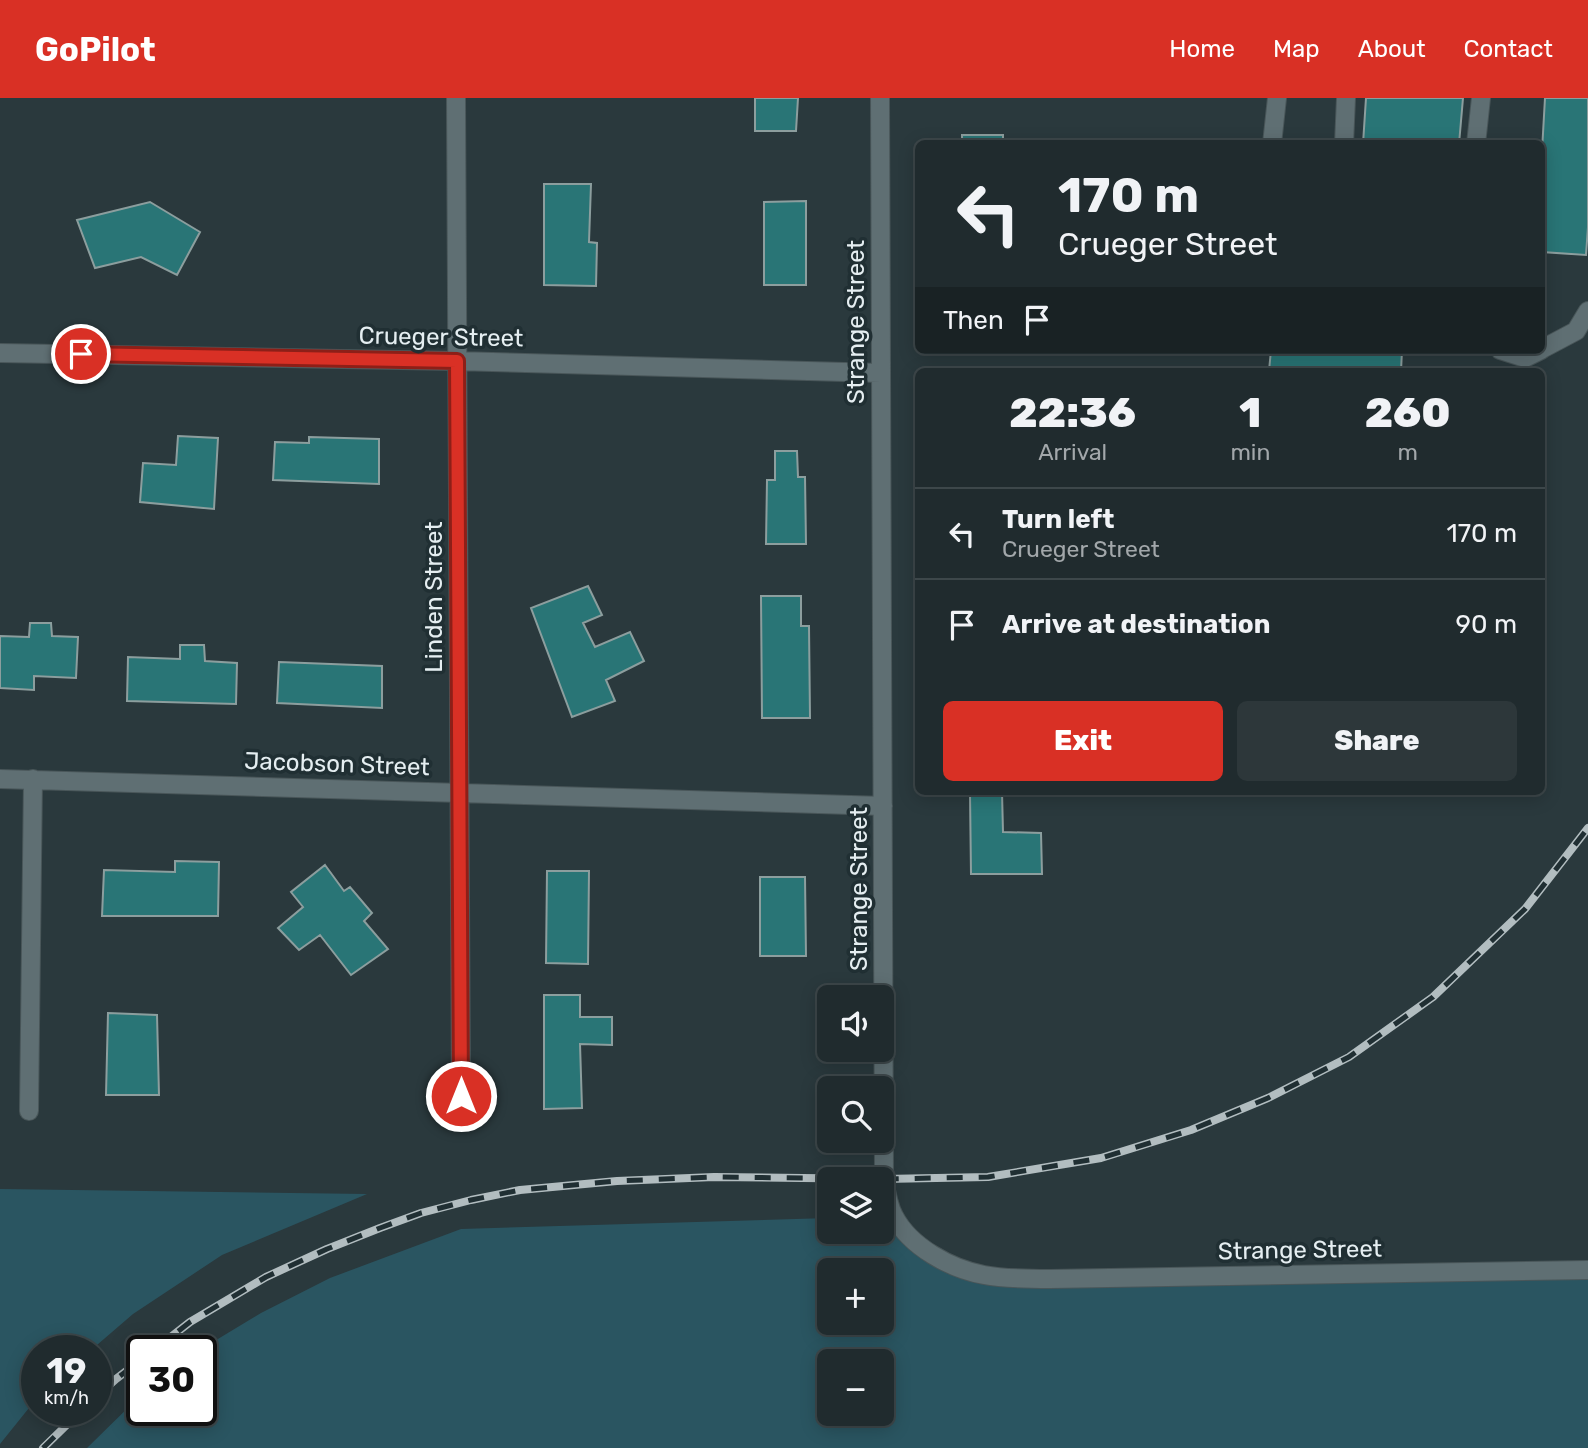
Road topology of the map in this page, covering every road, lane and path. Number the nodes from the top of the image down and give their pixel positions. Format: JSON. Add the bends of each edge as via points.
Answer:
{"nodes":[{"id":1,"x":456,"y":98,"type":"edge"},
{"id":2,"x":880,"y":98,"type":"edge"},
{"id":3,"x":1276,"y":98,"type":"edge"},
{"id":4,"x":1346,"y":98,"type":"edge"},
{"id":5,"x":1481,"y":98,"type":"edge"},
{"id":6,"x":1272,"y":140,"type":"edge"},
{"id":7,"x":1343,"y":140,"type":"edge"},
{"id":8,"x":1476,"y":140,"type":"edge"},
{"id":9,"x":1588,"y":311,"type":"edge"},
{"id":10,"x":1545,"y":348,"type":"edge"},
{"id":11,"x":0,"y":353,"type":"edge"},
{"id":12,"x":1512,"y":354,"type":"edge"},
{"id":13,"x":1533,"y":354,"type":"edge"},
{"id":14,"x":457,"y":361,"type":"junction"},
{"id":15,"x":881,"y":373,"type":"junction"},
{"id":16,"x":0,"y":779,"type":"edge"},
{"id":17,"x":33,"y":779,"type":"junction"},
{"id":18,"x":459,"y":792,"type":"junction"},
{"id":19,"x":883,"y":806,"type":"junction"},
{"id":20,"x":461,"y":1096,"type":"dead end"},
{"id":21,"x":29,"y":1111,"type":"dead end"},
{"id":22,"x":1588,"y":1270,"type":"edge"}],
"edges":[{"from":1,"to":14,"type":"street","name":"Linden Street"},
{"from":2,"to":15,"type":"street","name":"Strange Street"},
{"from":3,"to":6,"type":"street"},
{"from":4,"to":7,"type":"street"},
{"from":5,"to":8,"type":"street"},
{"from":9,"to":10,"type":"street","via":[[1576,331]]},
{"from":11,"to":14,"type":"street","name":"Crueger Street"},
{"from":12,"to":13,"type":"street","via":[[1525,358]]},
{"from":14,"to":15,"type":"street","name":"Crueger Street"},
{"from":14,"to":18,"type":"street","name":"Linden Street"},
{"from":15,"to":19,"type":"street","name":"Strange Street"},
{"from":16,"to":17,"type":"street","name":"Jacobson Street"},
{"from":17,"to":18,"type":"street","name":"Jacobson Street"},
{"from":17,"to":21,"type":"street"},
{"from":18,"to":19,"type":"street","name":"Jacobson Street"},
{"from":18,"to":20,"type":"street","name":"Linden Street"},
{"from":19,"to":22,"type":"street","name":"Strange Street","via":[[884,1179],[894,1216],[936,1257],[984,1275],[1023,1279]]}]}
